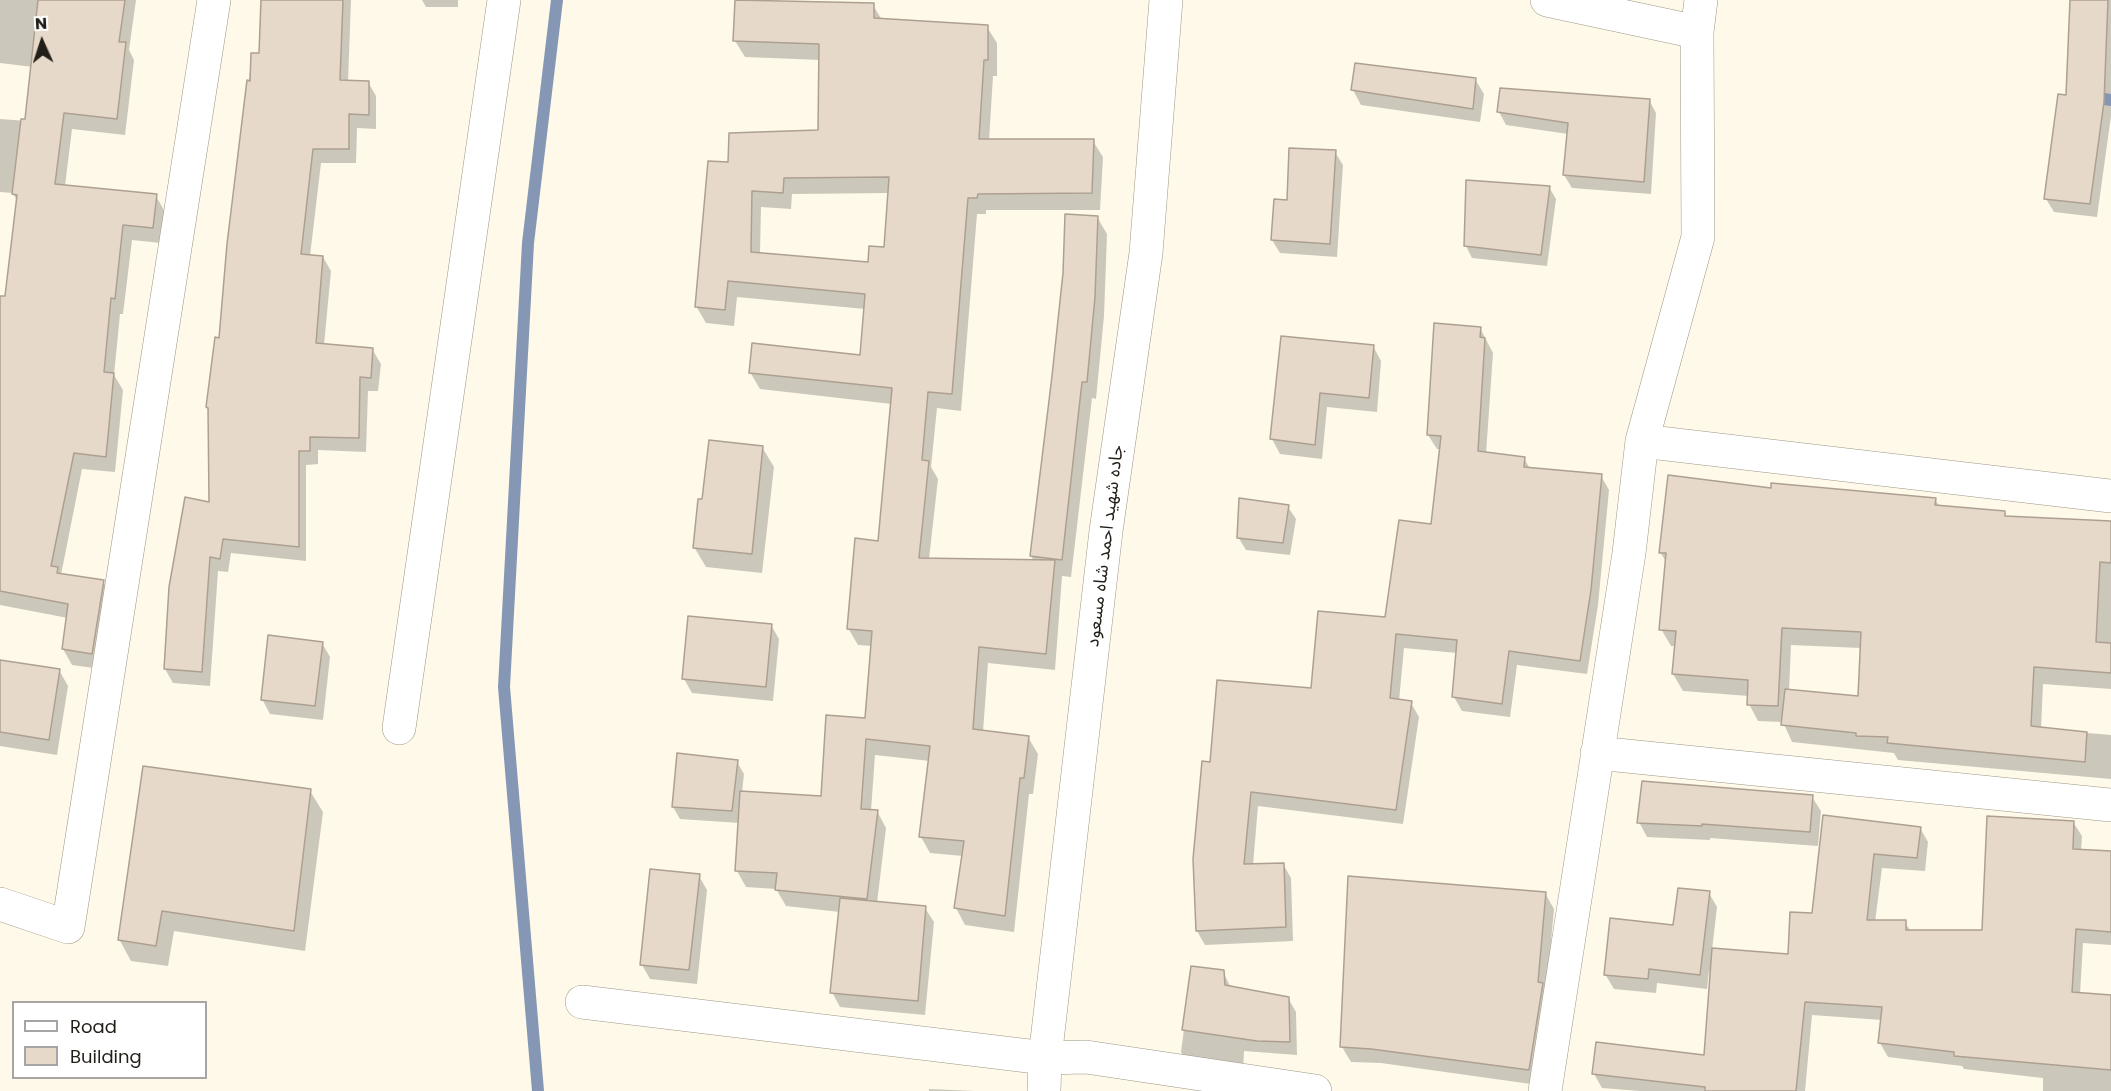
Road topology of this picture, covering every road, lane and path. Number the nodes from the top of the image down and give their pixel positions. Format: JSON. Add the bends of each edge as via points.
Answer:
{"nodes":[{"id":1,"x":214,"y":0,"type":"edge"},
{"id":2,"x":504,"y":0,"type":"edge"},
{"id":3,"x":1166,"y":0,"type":"edge"},
{"id":4,"x":1547,"y":0,"type":"edge"},
{"id":5,"x":1701,"y":0,"type":"edge"},
{"id":6,"x":1697,"y":32,"type":"junction"},
{"id":7,"x":1642,"y":441,"type":"junction"},
{"id":8,"x":2111,"y":496,"type":"edge"},
{"id":9,"x":399,"y":728,"type":"dead end"},
{"id":10,"x":1598,"y":753,"type":"junction"},
{"id":11,"x":2111,"y":805,"type":"edge"},
{"id":12,"x":0,"y":904,"type":"edge"},
{"id":13,"x":582,"y":1002,"type":"dead end"},
{"id":14,"x":1045,"y":1058,"type":"junction"},
{"id":15,"x":1044,"y":1091,"type":"edge"},
{"id":16,"x":1315,"y":1091,"type":"edge"},
{"id":17,"x":1545,"y":1091,"type":"edge"}],
"edges":[{"from":1,"to":12,"type":"street","via":[[68,927]]},
{"from":2,"to":9,"type":"street"},
{"from":3,"to":14,"type":"street","name":"جاده شهيد احمد شاه مسعود","via":[[1146,253],[1106,531]]},
{"from":4,"to":6,"type":"street"},
{"from":5,"to":6,"type":"street"},
{"from":6,"to":7,"type":"street","via":[[1698,237]]},
{"from":7,"to":8,"type":"street"},
{"from":7,"to":10,"type":"street"},
{"from":10,"to":11,"type":"street"},
{"from":10,"to":17,"type":"street"},
{"from":13,"to":14,"type":"street"},
{"from":14,"to":15,"type":"street","name":"جاده شهيد احمد شاه مسعود"},
{"from":14,"to":16,"type":"street","via":[[1086,1057]]}]}
